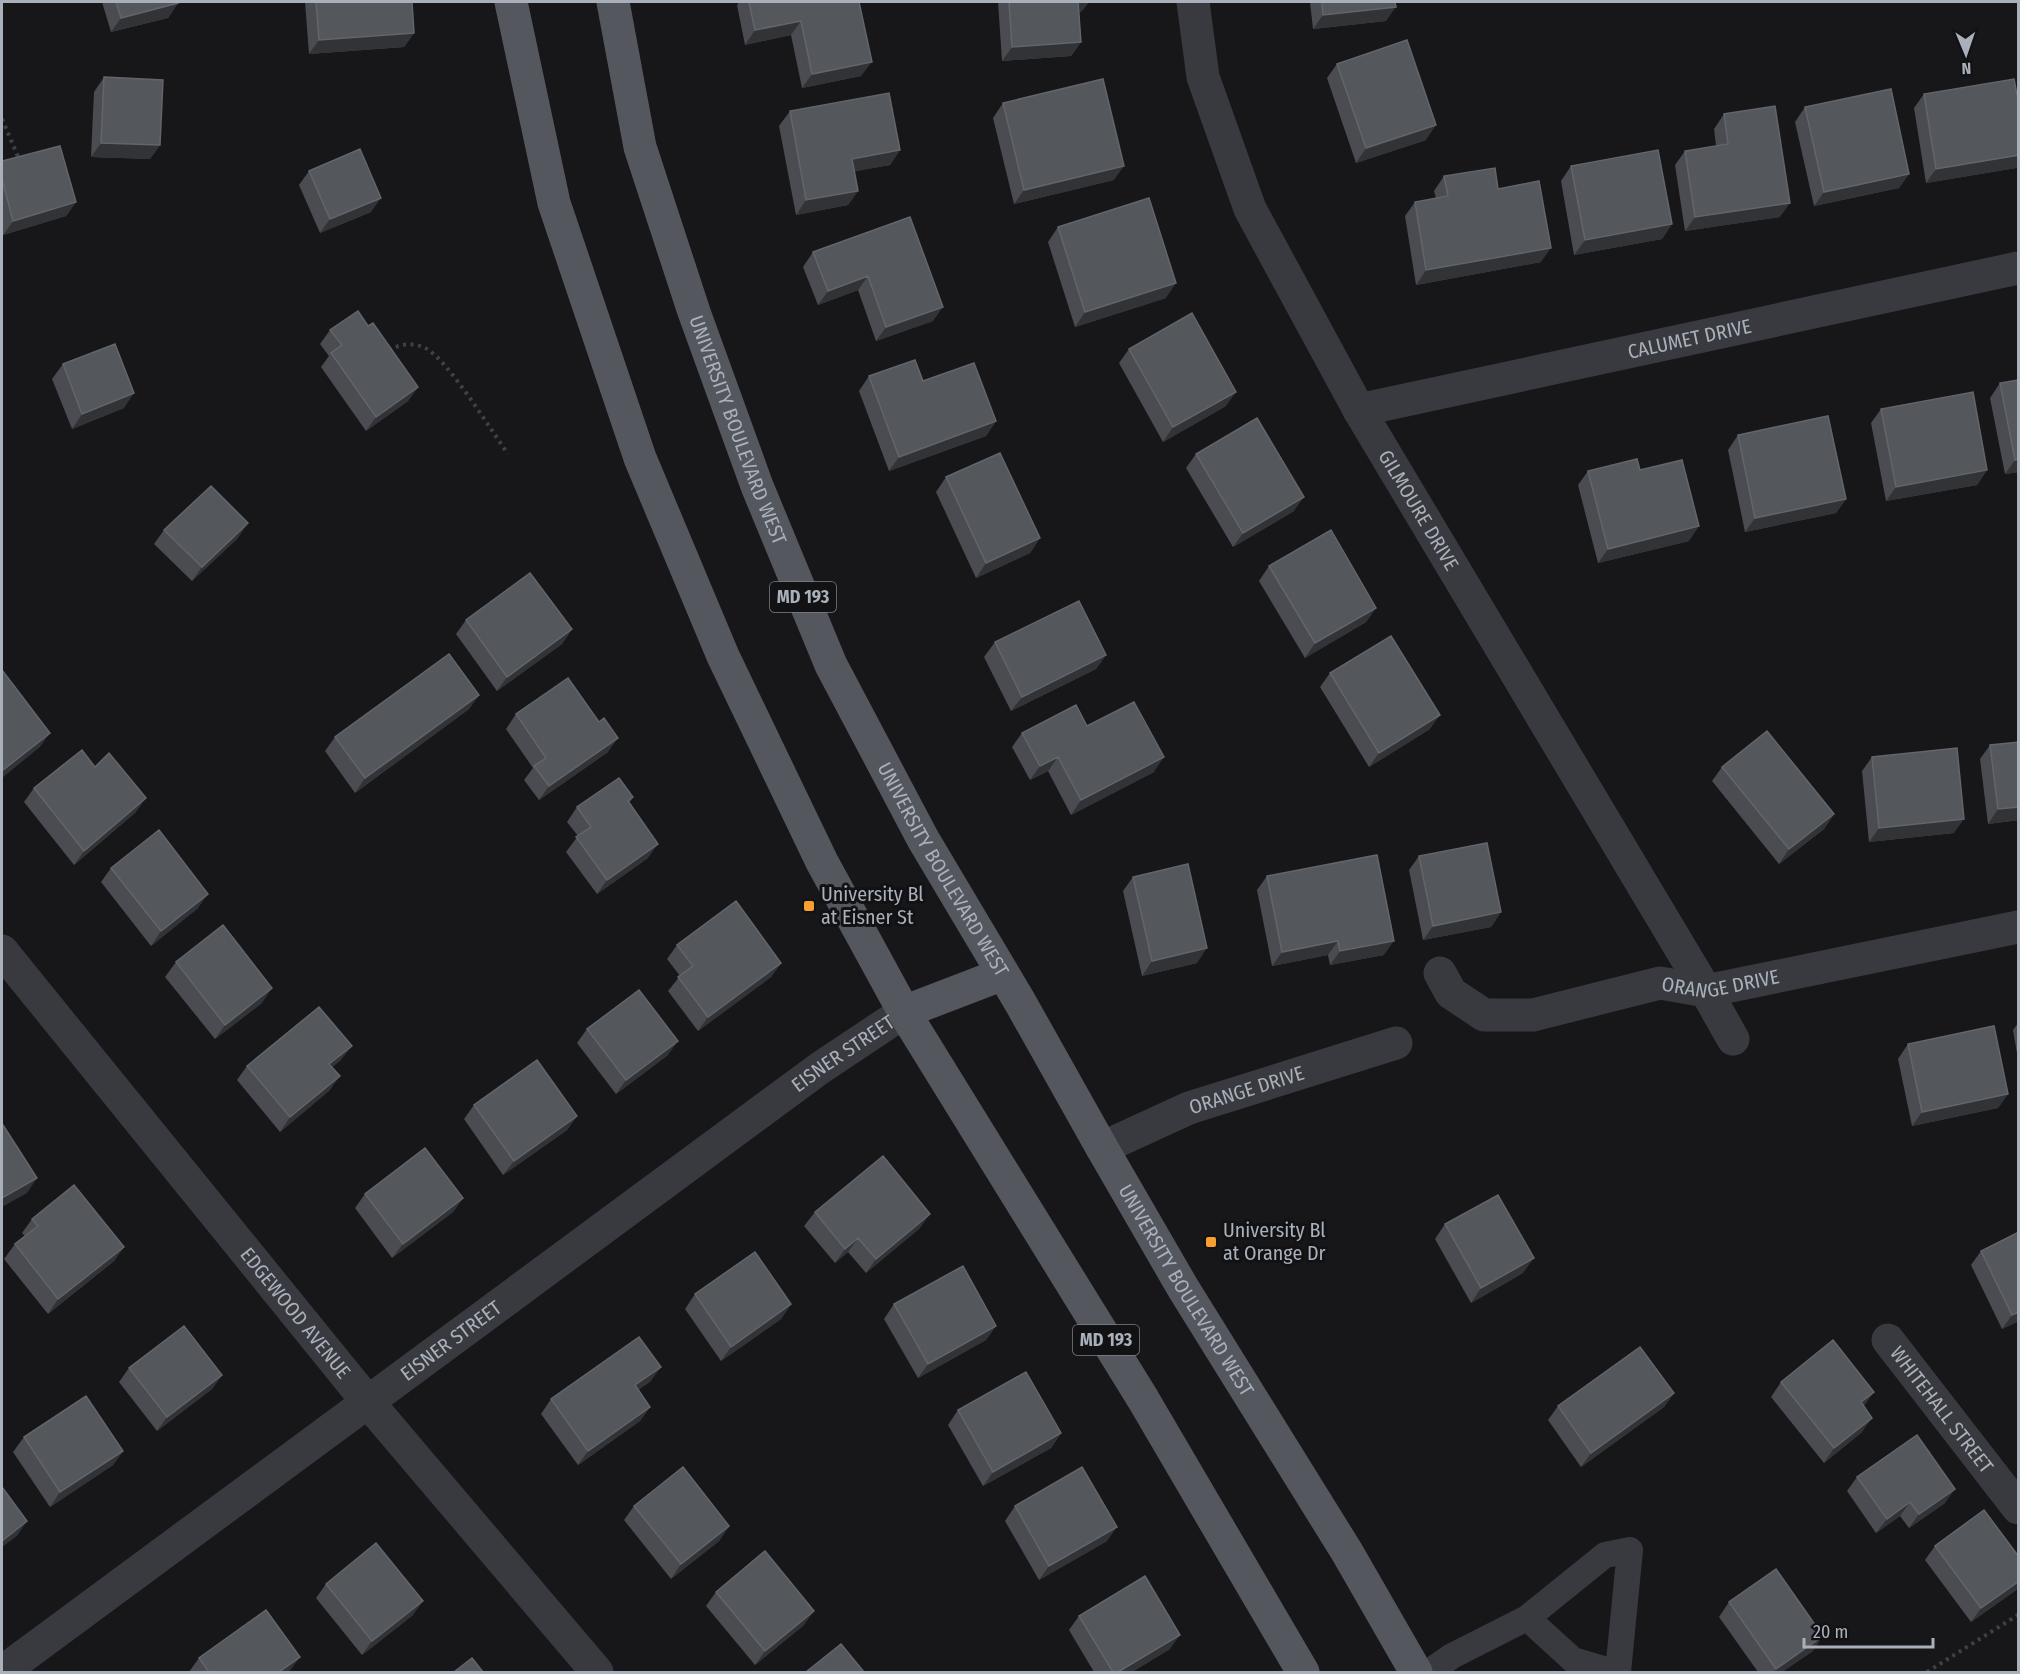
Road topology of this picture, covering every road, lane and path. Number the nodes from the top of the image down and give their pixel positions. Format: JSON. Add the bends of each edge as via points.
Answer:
{"nodes":[{"id":1,"x":512,"y":2,"type":"edge"},
{"id":2,"x":613,"y":2,"type":"edge"},
{"id":3,"x":1193,"y":2,"type":"edge"},
{"id":4,"x":2,"y":119,"type":"edge"},
{"id":5,"x":19,"y":159,"type":"edge"},
{"id":6,"x":2019,"y":268,"type":"edge"},
{"id":7,"x":381,"y":355,"type":"edge"},
{"id":8,"x":1359,"y":410,"type":"junction"},
{"id":9,"x":508,"y":454,"type":"dead end"},
{"id":10,"x":2019,"y":927,"type":"edge"},
{"id":11,"x":8,"y":970,"type":"edge"},
{"id":12,"x":1440,"y":973,"type":"dead end"},
{"id":13,"x":1003,"y":974,"type":"junction"},
{"id":14,"x":1706,"y":991,"type":"junction"},
{"id":15,"x":904,"y":1012,"type":"junction"},
{"id":16,"x":1733,"y":1039,"type":"dead end"},
{"id":17,"x":1396,"y":1043,"type":"dead end"},
{"id":18,"x":1102,"y":1148,"type":"junction"},
{"id":19,"x":1888,"y":1340,"type":"dead end"},
{"id":20,"x":367,"y":1401,"type":"junction"},
{"id":21,"x":2019,"y":1508,"type":"edge"},
{"id":22,"x":2019,"y":1615,"type":"edge"},
{"id":23,"x":1527,"y":1618,"type":"junction"},
{"id":24,"x":2,"y":1672,"type":"edge"},
{"id":25,"x":597,"y":1672,"type":"edge"},
{"id":26,"x":1303,"y":1672,"type":"edge"},
{"id":27,"x":1416,"y":1672,"type":"edge"},
{"id":28,"x":1429,"y":1672,"type":"edge"},
{"id":29,"x":1613,"y":1672,"type":"edge"},
{"id":30,"x":1618,"y":1672,"type":"edge"},
{"id":31,"x":1927,"y":1672,"type":"edge"}],
"edges":[{"from":1,"to":15,"type":"main road","number":"MD 193","via":[[554,203],[640,458],[723,656],[822,862]]},
{"from":2,"to":13,"type":"main road","name":"UNIVERSITY BOULEVARD WEST","number":"MD 193","via":[[640,147],[694,312],[762,497],[831,665],[923,838]]},
{"from":3,"to":8,"type":"street","name":"GILMOURE DRIVE","via":[[1203,77],[1250,210]]},
{"from":4,"to":5,"type":"path"},
{"from":6,"to":8,"type":"street","name":"CALUMET DRIVE"},
{"from":7,"to":9,"type":"path","via":[[401,344],[425,348],[445,365]]},
{"from":8,"to":14,"type":"street","name":"GILMOURE DRIVE"},
{"from":10,"to":14,"type":"street","name":"ORANGE DRIVE"},
{"from":11,"to":20,"type":"street","name":"EDGEWOOD AVENUE"},
{"from":12,"to":14,"type":"street","name":"ORANGE DRIVE","via":[[1451,993],[1484,1015],[1533,1015],[1660,983]]},
{"from":13,"to":15,"type":"main road"},
{"from":13,"to":18,"type":"main road","name":"UNIVERSITY BOULEVARD WEST","number":"MD 193"},
{"from":14,"to":16,"type":"street"},
{"from":15,"to":20,"type":"street","name":"EISNER STREET","via":[[820,1068]]},
{"from":15,"to":26,"type":"main road","number":"MD 193","via":[[1143,1399]]},
{"from":17,"to":18,"type":"street","name":"ORANGE DRIVE","via":[[1190,1108]]},
{"from":18,"to":27,"type":"main road","name":"UNIVERSITY BOULEVARD WEST","number":"MD 193"},
{"from":19,"to":21,"type":"street","name":"WHITEHALL STREET"},
{"from":20,"to":24,"type":"street","name":"EISNER STREET"},
{"from":20,"to":25,"type":"street","name":"EDGEWOOD AVENUE"},
{"from":22,"to":31,"type":"path"},
{"from":23,"to":28,"type":"lane"},
{"from":23,"to":29,"type":"lane","via":[[1573,1660]]},
{"from":23,"to":30,"type":"lane","via":[[1605,1555],[1630,1550]]}]}
